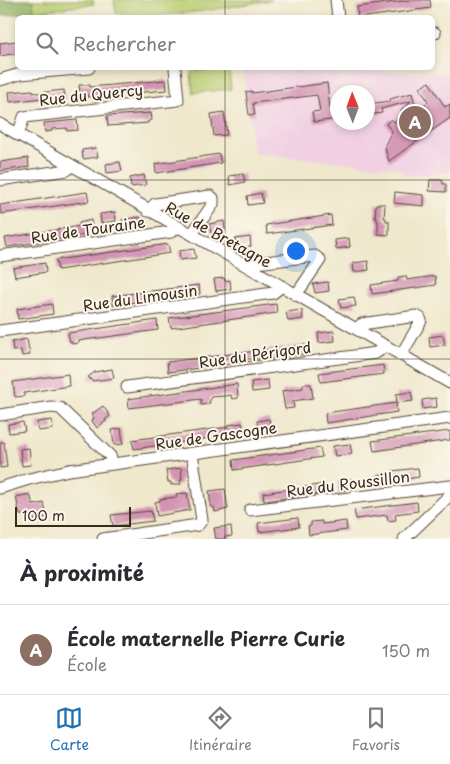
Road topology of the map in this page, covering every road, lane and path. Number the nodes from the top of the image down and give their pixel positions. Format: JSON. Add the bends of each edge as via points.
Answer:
{"nodes":[{"id":1,"x":336,"y":0,"type":"edge"},
{"id":2,"x":338,"y":15,"type":"edge"},
{"id":3,"x":66,"y":70,"type":"edge"},
{"id":4,"x":175,"y":70,"type":"edge"},
{"id":5,"x":0,"y":80,"type":"edge"},
{"id":6,"x":0,"y":124,"type":"edge"},
{"id":7,"x":18,"y":135,"type":"junction"},
{"id":8,"x":71,"y":166,"type":"junction"},
{"id":9,"x":0,"y":180,"type":"edge"},
{"id":10,"x":148,"y":211,"type":"junction"},
{"id":11,"x":178,"y":226,"type":"junction"},
{"id":12,"x":192,"y":234,"type":"junction"},
{"id":13,"x":0,"y":256,"type":"edge"},
{"id":14,"x":249,"y":267,"type":"junction"},
{"id":15,"x":282,"y":286,"type":"junction"},
{"id":16,"x":296,"y":295,"type":"junction"},
{"id":17,"x":356,"y":329,"type":"junction"},
{"id":18,"x":0,"y":332,"type":"edge"},
{"id":19,"x":385,"y":346,"type":"junction"},
{"id":20,"x":401,"y":355,"type":"junction"},
{"id":21,"x":449,"y":383,"type":"edge"},
{"id":22,"x":127,"y":387,"type":"dead end"},
{"id":23,"x":450,"y":413,"type":"edge"},
{"id":24,"x":0,"y":415,"type":"edge"},
{"id":25,"x":450,"y":418,"type":"edge"},
{"id":26,"x":438,"y":419,"type":"junction"},
{"id":27,"x":192,"y":453,"type":"junction"},
{"id":28,"x":113,"y":464,"type":"junction"},
{"id":29,"x":450,"y":486,"type":"edge"},
{"id":30,"x":0,"y":488,"type":"edge"},
{"id":31,"x":450,"y":495,"type":"edge"},
{"id":32,"x":250,"y":510,"type":"dead end"},
{"id":33,"x":103,"y":539,"type":"edge"},
{"id":34,"x":404,"y":539,"type":"edge"}],
"edges":[{"from":1,"to":2,"type":"street"},
{"from":3,"to":5,"type":"street","via":[[20,74]]},
{"from":4,"to":7,"type":"street","name":"Rue du Quercy","via":[[178,100],[24,117]]},
{"from":6,"to":7,"type":"street","name":"Rue de Bretagne"},
{"from":7,"to":8,"type":"street","name":"Rue de Bretagne"},
{"from":8,"to":9,"type":"street","via":[[67,170]]},
{"from":8,"to":10,"type":"street","name":"Rue de Bretagne"},
{"from":10,"to":11,"type":"street","name":"Rue de Bretagne"},
{"from":10,"to":12,"type":"street","via":[[155,204],[210,196],[213,204]]},
{"from":11,"to":12,"type":"street","name":"Rue de Bretagne"},
{"from":11,"to":13,"type":"street","name":"Rue de Touraine","via":[[172,232]]},
{"from":12,"to":14,"type":"street","name":"Rue de Bretagne"},
{"from":14,"to":15,"type":"street","name":"Rue de Bretagne"},
{"from":14,"to":16,"type":"street","via":[[256,263],[315,256],[320,260]]},
{"from":15,"to":16,"type":"street","name":"Rue de Bretagne"},
{"from":15,"to":18,"type":"street","name":"Rue du Limousin","via":[[273,293]]},
{"from":16,"to":17,"type":"street","name":"Rue de Bretagne"},
{"from":17,"to":19,"type":"street","name":"Rue de Bretagne"},
{"from":17,"to":20,"type":"street","via":[[362,324],[420,318]]},
{"from":19,"to":20,"type":"street","name":"Rue de Bretagne"},
{"from":19,"to":22,"type":"street","name":"Rue du Périgord","via":[[376,352]]},
{"from":20,"to":21,"type":"street","name":"Rue de Bretagne"},
{"from":23,"to":26,"type":"street","name":"Rue de Gascogne"},
{"from":24,"to":28,"type":"street","via":[[60,408],[110,456]]},
{"from":25,"to":26,"type":"street","name":"Rue de Gascogne"},
{"from":26,"to":27,"type":"street","name":"Rue de Gascogne"},
{"from":27,"to":28,"type":"street","name":"Rue de Gascogne"},
{"from":27,"to":33,"type":"street","via":[[202,520],[198,525]]},
{"from":28,"to":30,"type":"street","name":"Rue de Gascogne","via":[[69,470]]},
{"from":29,"to":32,"type":"street","name":"Rue du Roussillon"},
{"from":31,"to":34,"type":"street"}]}
